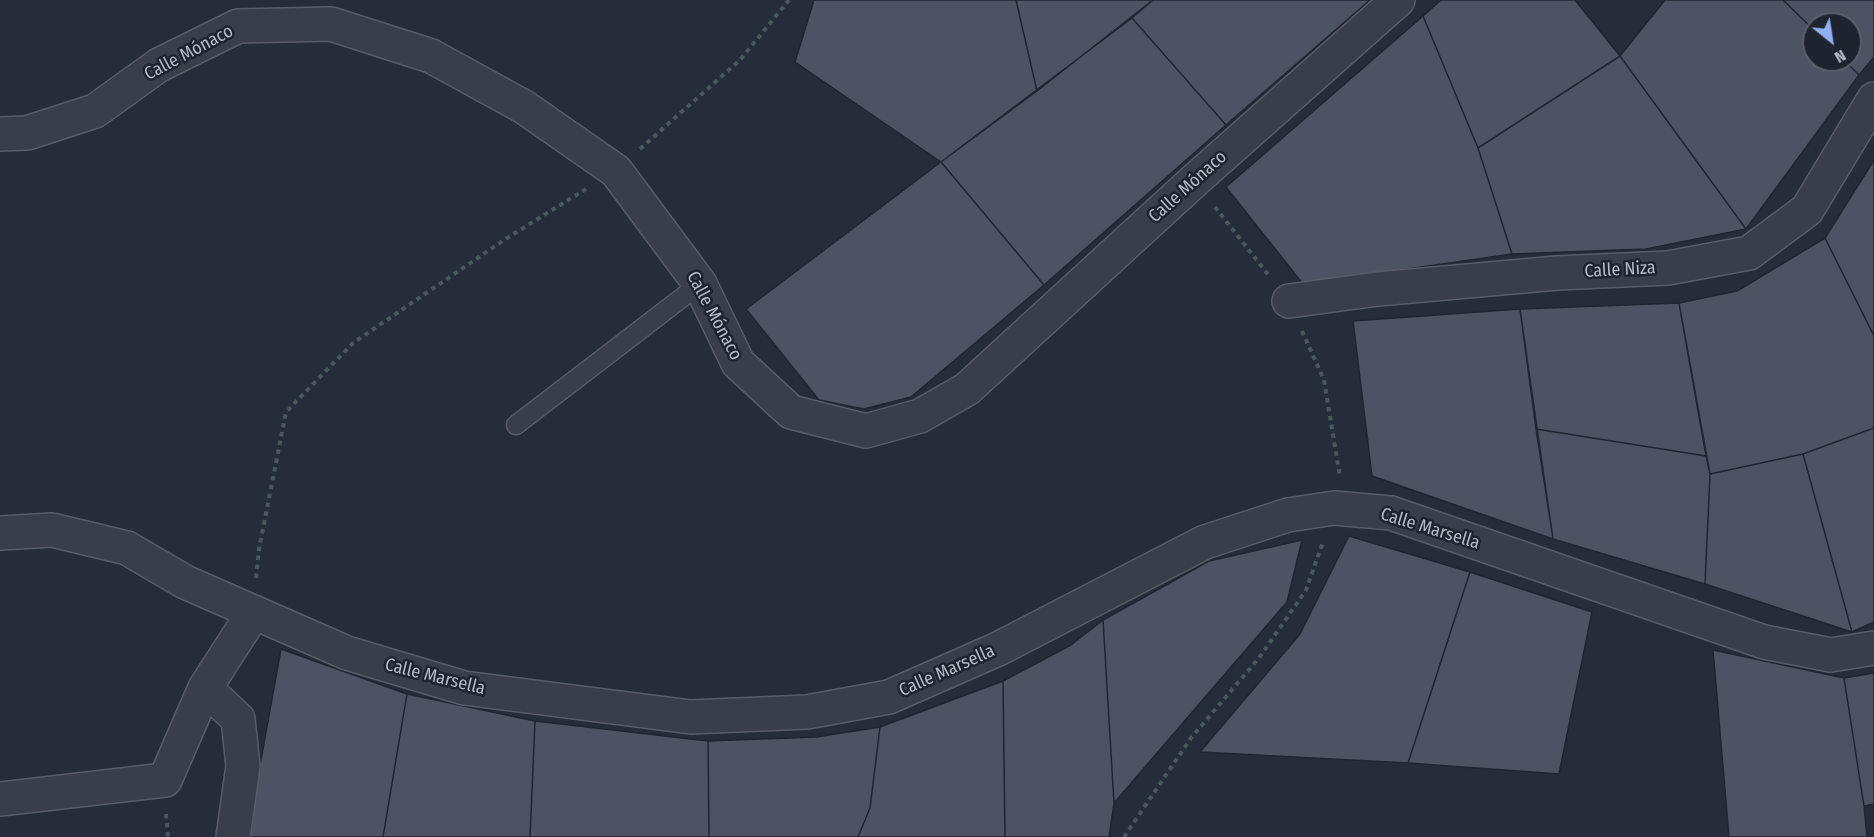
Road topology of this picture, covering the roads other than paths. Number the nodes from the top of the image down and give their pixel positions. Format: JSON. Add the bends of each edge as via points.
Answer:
{"nodes":[{"id":1,"x":1398,"y":0,"type":"edge"},
{"id":2,"x":1874,"y":99,"type":"edge"},
{"id":3,"x":0,"y":134,"type":"edge"},
{"id":4,"x":700,"y":284,"type":"junction"},
{"id":5,"x":1289,"y":301,"type":"dead end"},
{"id":6,"x":516,"y":425,"type":"dead end"},
{"id":7,"x":0,"y":533,"type":"edge"},
{"id":8,"x":254,"y":612,"type":"junction"},
{"id":9,"x":1874,"y":648,"type":"edge"},
{"id":10,"x":205,"y":688,"type":"junction"},
{"id":11,"x":0,"y":799,"type":"edge"},
{"id":12,"x":233,"y":837,"type":"edge"}],
"edges":[{"from":1,"to":4,"type":"street","name":"Calle Mónaco","via":[[967,389],[920,416],[866,431],[791,412],[738,363]]},
{"from":2,"to":5,"type":"street","name":"Calle Niza","via":[[1807,210],[1749,253],[1668,268],[1557,273]]},
{"from":3,"to":4,"type":"street","name":"Calle Mónaco","via":[[27,133],[95,111],[159,65],[238,26],[331,24],[431,56],[524,107],[616,171]]},
{"from":4,"to":6,"type":"lane"},
{"from":7,"to":8,"type":"street","name":"Calle Marsella","via":[[52,530],[127,548],[185,582]]},
{"from":8,"to":9,"type":"street","name":"Calle Marsella","via":[[347,653],[464,688],[691,717],[807,712],[889,697],[998,649],[1205,542],[1288,515],[1334,508],[1391,513],[1764,642],[1831,656]]},
{"from":8,"to":10,"type":"street"},
{"from":10,"to":11,"type":"street","via":[[165,780]]},
{"from":10,"to":12,"type":"street","via":[[238,720],[243,766]]}]}
